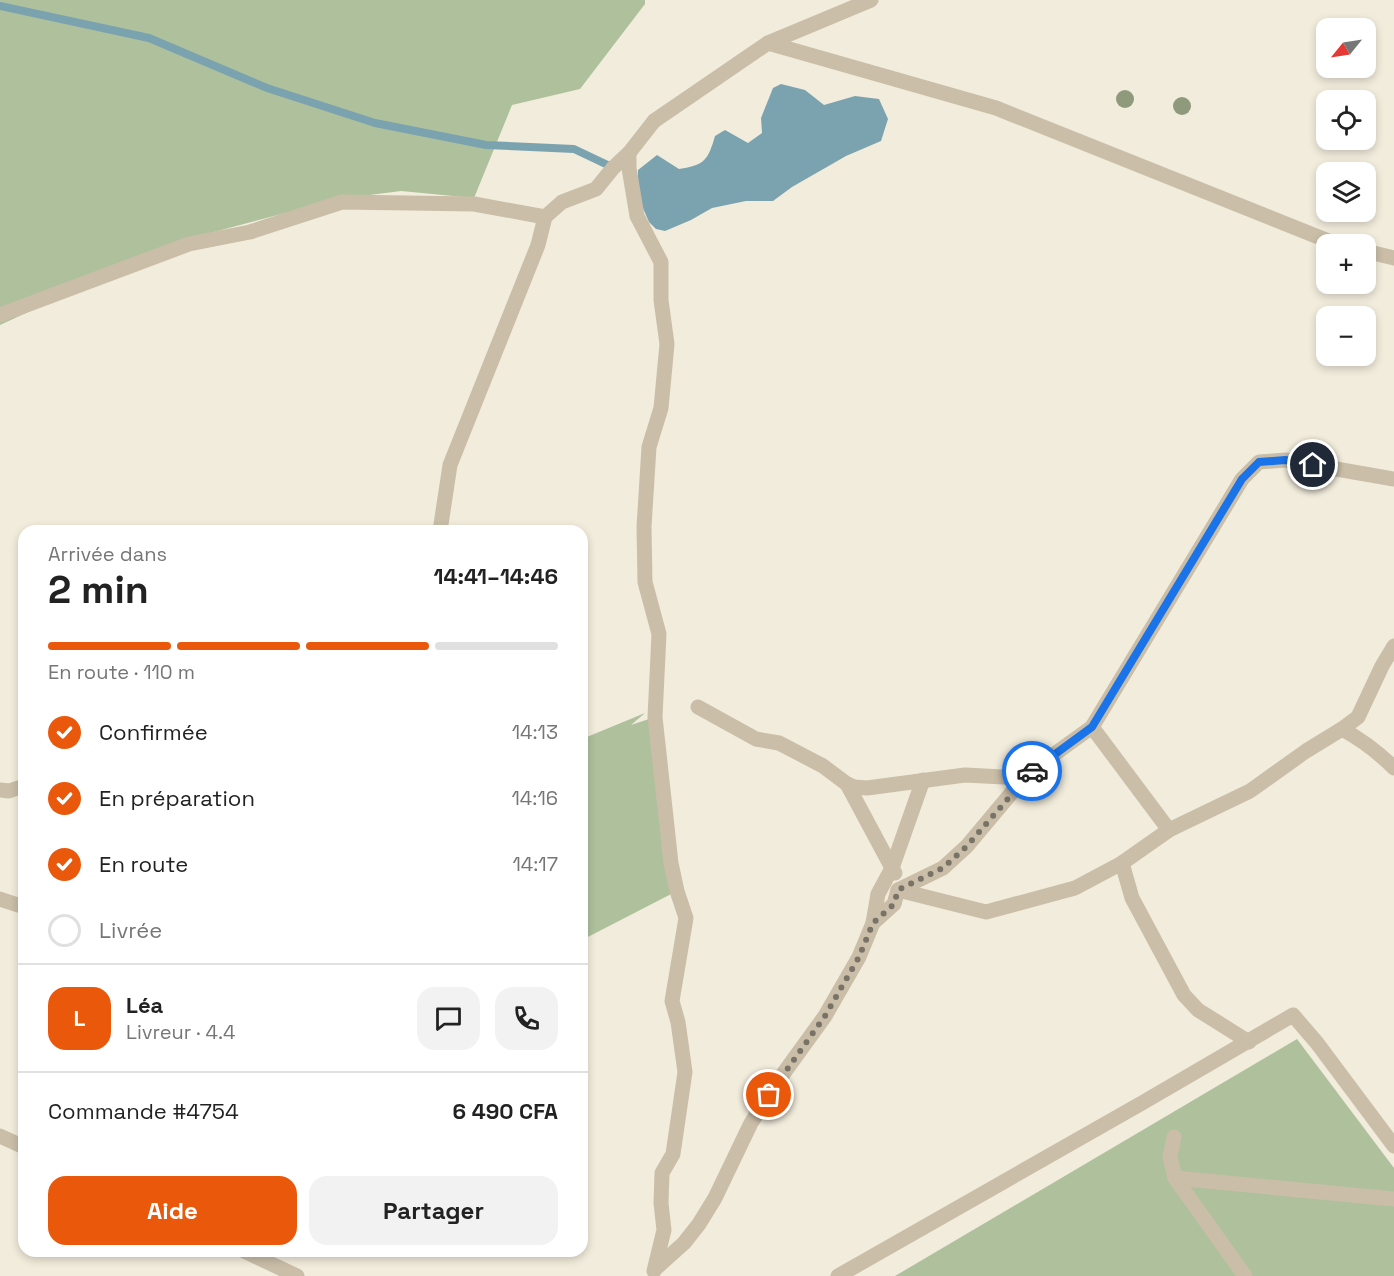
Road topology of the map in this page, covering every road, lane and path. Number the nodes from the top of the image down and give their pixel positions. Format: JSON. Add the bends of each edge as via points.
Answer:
{"nodes":[{"id":1,"x":871,"y":0,"type":"edge"},
{"id":2,"x":768,"y":43,"type":"junction"},
{"id":3,"x":628,"y":153,"type":"junction"},
{"id":4,"x":545,"y":217,"type":"junction"},
{"id":5,"x":1316,"y":236,"type":"edge"},
{"id":6,"x":1376,"y":254,"type":"edge"},
{"id":7,"x":1394,"y":258,"type":"edge"},
{"id":8,"x":0,"y":315,"type":"edge"},
{"id":9,"x":1394,"y":479,"type":"edge"},
{"id":10,"x":441,"y":525,"type":"edge"},
{"id":11,"x":1394,"y":646,"type":"edge"},
{"id":12,"x":698,"y":707,"type":"dead end"},
{"id":13,"x":1092,"y":727,"type":"junction"},
{"id":14,"x":1342,"y":729,"type":"junction"},
{"id":15,"x":1394,"y":768,"type":"edge"},
{"id":16,"x":1024,"y":778,"type":"junction"},
{"id":17,"x":922,"y":780,"type":"junction"},
{"id":18,"x":847,"y":784,"type":"junction"},
{"id":19,"x":18,"y":788,"type":"edge"},
{"id":20,"x":0,"y":790,"type":"edge"},
{"id":21,"x":1169,"y":830,"type":"junction"},
{"id":22,"x":1122,"y":863,"type":"junction"},
{"id":23,"x":892,"y":867,"type":"junction"},
{"id":24,"x":900,"y":889,"type":"junction"},
{"id":25,"x":0,"y":899,"type":"edge"},
{"id":26,"x":18,"y":905,"type":"edge"},
{"id":27,"x":873,"y":923,"type":"junction"},
{"id":28,"x":1248,"y":1042,"type":"junction"},
{"id":29,"x":0,"y":1136,"type":"edge"},
{"id":30,"x":1174,"y":1137,"type":"dead end"},
{"id":31,"x":18,"y":1144,"type":"edge"},
{"id":32,"x":1394,"y":1146,"type":"edge"},
{"id":33,"x":1175,"y":1178,"type":"junction"},
{"id":34,"x":1394,"y":1199,"type":"edge"},
{"id":35,"x":257,"y":1257,"type":"edge"},
{"id":36,"x":653,"y":1272,"type":"edge"},
{"id":37,"x":297,"y":1276,"type":"edge"},
{"id":38,"x":838,"y":1276,"type":"edge"},
{"id":39,"x":1245,"y":1276,"type":"edge"}],
"edges":[{"from":1,"to":2,"type":"street"},
{"from":2,"to":3,"type":"street","via":[[654,121]]},
{"from":2,"to":5,"type":"street","via":[[996,108]]},
{"from":3,"to":4,"type":"street","via":[[596,189],[562,202]]},
{"from":3,"to":36,"type":"street","via":[[637,216],[661,262],[667,344],[661,408],[649,447],[645,582],[658,634],[655,717],[670,852],[687,918],[672,1001],[685,1072],[673,1155],[662,1173],[664,1230]]},
{"from":4,"to":8,"type":"street","via":[[474,204],[342,202],[250,232],[189,244]]},
{"from":4,"to":10,"type":"street","via":[[538,245],[450,465]]},
{"from":6,"to":7,"type":"street"},
{"from":9,"to":13,"type":"street","via":[[1285,460],[1259,462],[1242,479]]},
{"from":11,"to":14,"type":"street","via":[[1358,717]]},
{"from":12,"to":18,"type":"street","via":[[756,739],[779,743],[823,766]]},
{"from":13,"to":16,"type":"street"},
{"from":13,"to":21,"type":"street"},
{"from":14,"to":15,"type":"street","via":[[1362,740]]},
{"from":14,"to":21,"type":"street","via":[[1250,791]]},
{"from":16,"to":17,"type":"street","via":[[965,775]]},
{"from":16,"to":24,"type":"street","via":[[967,846],[943,868]]},
{"from":17,"to":18,"type":"street","via":[[867,788]]},
{"from":17,"to":23,"type":"street"},
{"from":18,"to":23,"type":"street"},
{"from":19,"to":20,"type":"street"},
{"from":21,"to":22,"type":"street"},
{"from":22,"to":24,"type":"street","via":[[1075,888],[986,912]]},
{"from":22,"to":28,"type":"street","via":[[1132,898],[1184,995],[1198,1010]]},
{"from":23,"to":24,"type":"street"},
{"from":23,"to":27,"type":"street","via":[[878,894]]},
{"from":24,"to":27,"type":"street","via":[[894,904]]},
{"from":25,"to":26,"type":"street"},
{"from":27,"to":36,"type":"street","via":[[859,957],[825,1016],[751,1123],[699,1224]]},
{"from":28,"to":32,"type":"street","via":[[1293,1015]]},
{"from":28,"to":38,"type":"street"},
{"from":29,"to":31,"type":"street"},
{"from":30,"to":33,"type":"street","via":[[1170,1157]]},
{"from":33,"to":34,"type":"street"},
{"from":33,"to":39,"type":"street"},
{"from":35,"to":37,"type":"street"}]}
